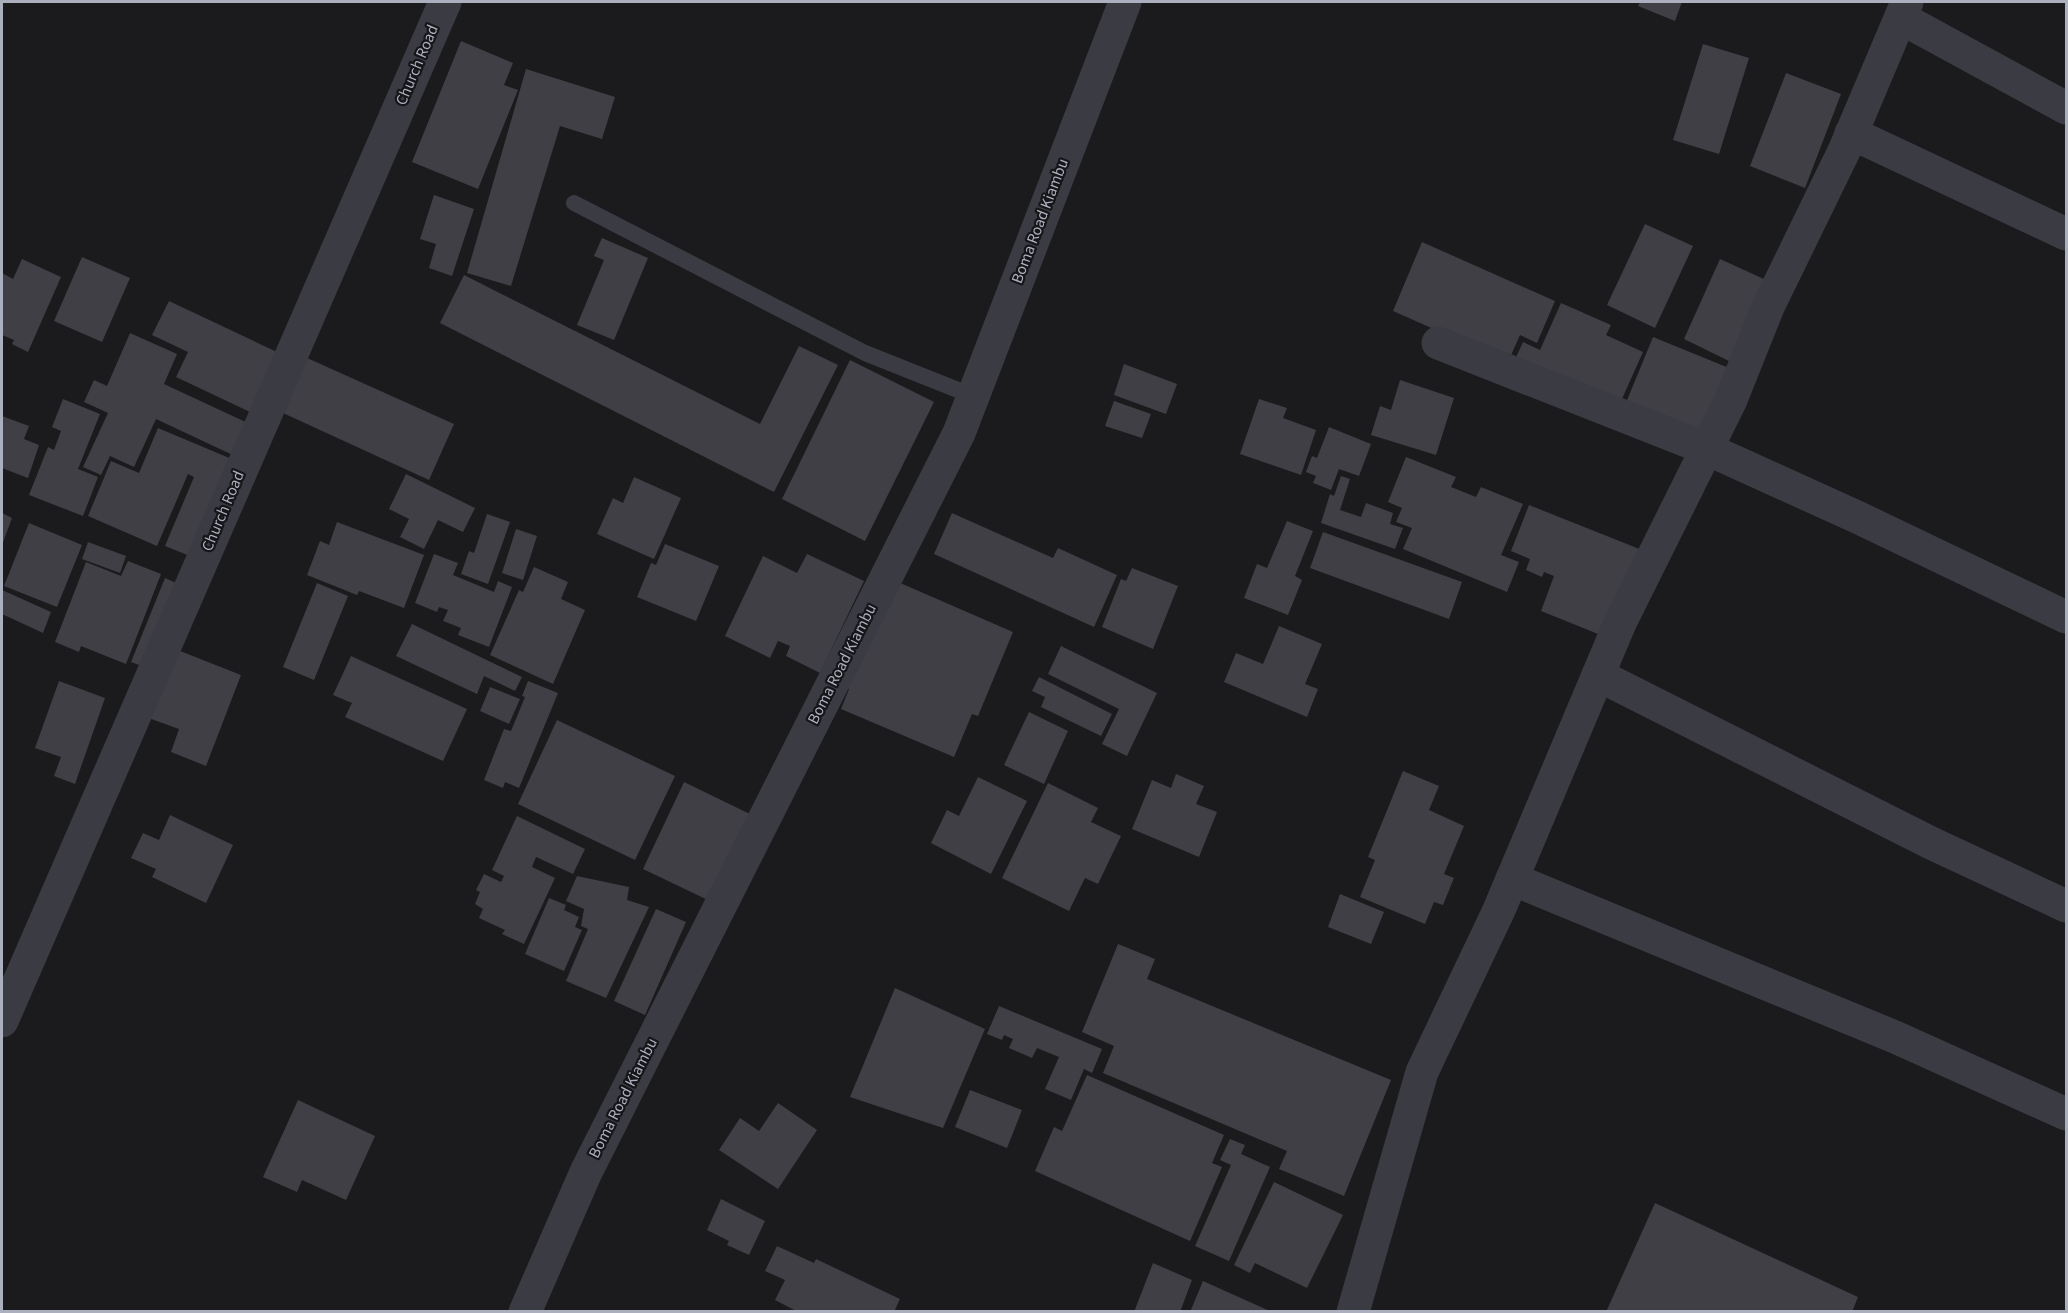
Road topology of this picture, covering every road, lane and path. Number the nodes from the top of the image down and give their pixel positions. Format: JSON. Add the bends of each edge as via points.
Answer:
{"nodes":[{"id":1,"x":445,"y":2,"type":"edge"},
{"id":2,"x":1125,"y":2,"type":"edge"},
{"id":3,"x":1904,"y":10,"type":"edge"},
{"id":4,"x":2067,"y":108,"type":"edge"},
{"id":5,"x":1851,"y":133,"type":"junction"},
{"id":6,"x":574,"y":203,"type":"dead end"},
{"id":7,"x":2067,"y":234,"type":"edge"},
{"id":8,"x":1438,"y":343,"type":"dead end"},
{"id":9,"x":973,"y":396,"type":"junction"},
{"id":10,"x":1707,"y":449,"type":"junction"},
{"id":11,"x":2067,"y":617,"type":"edge"},
{"id":12,"x":1598,"y":675,"type":"junction"},
{"id":13,"x":1512,"y":879,"type":"junction"},
{"id":14,"x":2067,"y":906,"type":"edge"},
{"id":15,"x":2,"y":1021,"type":"edge"},
{"id":16,"x":2067,"y":1114,"type":"edge"},
{"id":17,"x":525,"y":1311,"type":"edge"},
{"id":18,"x":1353,"y":1311,"type":"edge"}],
"edges":[{"from":1,"to":15,"type":"street","name":"Church Road"},
{"from":2,"to":9,"type":"street","name":"Boma Road Kiambu"},
{"from":3,"to":4,"type":"street"},
{"from":3,"to":5,"type":"street"},
{"from":5,"to":7,"type":"street"},
{"from":5,"to":10,"type":"street","via":[[1768,307]]},
{"from":6,"to":9,"type":"lane","via":[[865,353]]},
{"from":8,"to":10,"type":"street"},
{"from":9,"to":17,"type":"street","name":"Boma Road Kiambu","via":[[959,433],[586,1172]]},
{"from":10,"to":11,"type":"street"},
{"from":10,"to":12,"type":"street"},
{"from":12,"to":13,"type":"street"},
{"from":12,"to":14,"type":"street","via":[[1931,843]]},
{"from":13,"to":16,"type":"street","via":[[1895,1037]]},
{"from":13,"to":18,"type":"street","via":[[1422,1072]]}]}
